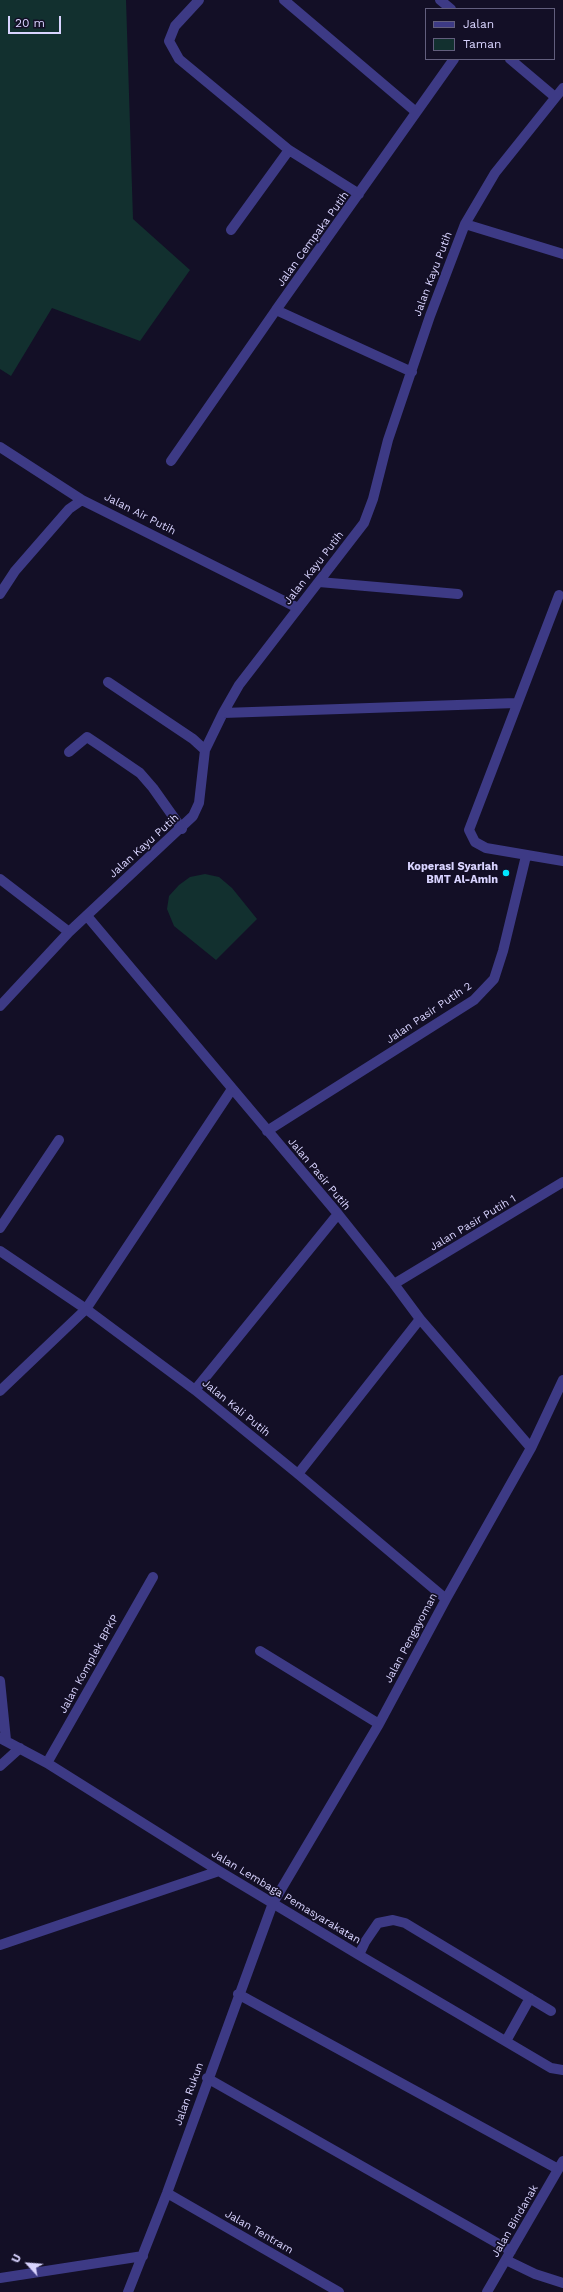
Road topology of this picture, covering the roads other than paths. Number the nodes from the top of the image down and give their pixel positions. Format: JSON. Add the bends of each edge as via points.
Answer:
{"nodes":[{"id":1,"x":199,"y":0,"type":"edge"},
{"id":2,"x":284,"y":0,"type":"edge"},
{"id":3,"x":440,"y":0,"type":"edge"},
{"id":4,"x":450,"y":8,"type":"edge"},
{"id":5,"x":453,"y":60,"type":"edge"},
{"id":6,"x":511,"y":60,"type":"edge"},
{"id":7,"x":563,"y":88,"type":"edge"},
{"id":8,"x":555,"y":97,"type":"junction"},
{"id":9,"x":416,"y":112,"type":"junction"},
{"id":10,"x":289,"y":150,"type":"junction"},
{"id":11,"x":359,"y":194,"type":"junction"},
{"id":12,"x":465,"y":224,"type":"junction"},
{"id":13,"x":231,"y":230,"type":"dead end"},
{"id":14,"x":563,"y":254,"type":"edge"},
{"id":15,"x":276,"y":310,"type":"junction"},
{"id":16,"x":412,"y":372,"type":"junction"},
{"id":17,"x":0,"y":447,"type":"edge"},
{"id":18,"x":171,"y":461,"type":"dead end"},
{"id":19,"x":82,"y":500,"type":"junction"},
{"id":20,"x":319,"y":582,"type":"junction"},
{"id":21,"x":0,"y":594,"type":"edge"},
{"id":22,"x":458,"y":594,"type":"dead end"},
{"id":23,"x":559,"y":595,"type":"dead end"},
{"id":24,"x":298,"y":608,"type":"junction"},
{"id":25,"x":108,"y":682,"type":"dead end"},
{"id":26,"x":516,"y":703,"type":"junction"},
{"id":27,"x":223,"y":713,"type":"junction"},
{"id":28,"x":205,"y":750,"type":"junction"},
{"id":29,"x":69,"y":752,"type":"dead end"},
{"id":30,"x":182,"y":829,"type":"junction"},
{"id":31,"x":526,"y":856,"type":"junction"},
{"id":32,"x":563,"y":861,"type":"edge"},
{"id":33,"x":0,"y":879,"type":"edge"},
{"id":34,"x":87,"y":916,"type":"junction"},
{"id":35,"x":69,"y":932,"type":"junction"},
{"id":36,"x":0,"y":1006,"type":"edge"},
{"id":37,"x":232,"y":1089,"type":"junction"},
{"id":38,"x":267,"y":1131,"type":"junction"},
{"id":39,"x":60,"y":1140,"type":"dead end"},
{"id":40,"x":563,"y":1182,"type":"edge"},
{"id":41,"x":338,"y":1214,"type":"junction"},
{"id":42,"x":0,"y":1228,"type":"edge"},
{"id":43,"x":0,"y":1251,"type":"edge"},
{"id":44,"x":394,"y":1284,"type":"junction"},
{"id":45,"x":86,"y":1309,"type":"junction"},
{"id":46,"x":420,"y":1319,"type":"junction"},
{"id":47,"x":563,"y":1380,"type":"edge"},
{"id":48,"x":195,"y":1390,"type":"junction"},
{"id":49,"x":0,"y":1391,"type":"edge"},
{"id":50,"x":531,"y":1448,"type":"junction"},
{"id":51,"x":298,"y":1474,"type":"junction"},
{"id":52,"x":153,"y":1577,"type":"dead end"},
{"id":53,"x":446,"y":1599,"type":"junction"},
{"id":54,"x":260,"y":1650,"type":"dead end"},
{"id":55,"x":0,"y":1681,"type":"edge"},
{"id":56,"x":379,"y":1724,"type":"junction"},
{"id":57,"x":3,"y":1739,"type":"edge"},
{"id":58,"x":20,"y":1748,"type":"junction"},
{"id":59,"x":47,"y":1763,"type":"junction"},
{"id":60,"x":0,"y":1766,"type":"edge"},
{"id":61,"x":219,"y":1871,"type":"junction"},
{"id":62,"x":273,"y":1903,"type":"junction"},
{"id":63,"x":0,"y":1945,"type":"edge"},
{"id":64,"x":359,"y":1955,"type":"junction"},
{"id":65,"x":238,"y":1994,"type":"junction"},
{"id":66,"x":530,"y":1998,"type":"junction"},
{"id":67,"x":551,"y":2011,"type":"dead end"},
{"id":68,"x":506,"y":2042,"type":"junction"},
{"id":69,"x":563,"y":2070,"type":"edge"},
{"id":70,"x":207,"y":2078,"type":"junction"},
{"id":71,"x":561,"y":2165,"type":"edge"},
{"id":72,"x":167,"y":2193,"type":"junction"},
{"id":73,"x":143,"y":2256,"type":"junction"},
{"id":74,"x":508,"y":2256,"type":"junction"},
{"id":75,"x":0,"y":2278,"type":"edge"},
{"id":76,"x":563,"y":2283,"type":"edge"},
{"id":77,"x":128,"y":2292,"type":"edge"},
{"id":78,"x":339,"y":2292,"type":"edge"},
{"id":79,"x":487,"y":2292,"type":"edge"}],
"edges":[{"from":1,"to":10,"type":"street","via":[[175,26],[169,41],[179,59]]},
{"from":2,"to":9,"type":"street"},
{"from":3,"to":4,"type":"street"},
{"from":5,"to":9,"type":"street","name":"Jalan Cempaka Putih"},
{"from":6,"to":8,"type":"street"},
{"from":7,"to":8,"type":"street","name":"Jalan Kayu Putih"},
{"from":8,"to":12,"type":"street","name":"Jalan Kayu Putih","via":[[495,173]]},
{"from":9,"to":11,"type":"street","name":"Jalan Cempaka Putih"},
{"from":10,"to":11,"type":"street"},
{"from":10,"to":13,"type":"street"},
{"from":11,"to":15,"type":"street","name":"Jalan Cempaka Putih"},
{"from":12,"to":14,"type":"street"},
{"from":12,"to":16,"type":"street","name":"Jalan Kayu Putih"},
{"from":15,"to":16,"type":"street"},
{"from":15,"to":18,"type":"street","name":"Jalan Cempaka Putih"},
{"from":16,"to":20,"type":"street","name":"Jalan Kayu Putih","via":[[388,440],[364,523]]},
{"from":17,"to":19,"type":"street","name":"Jalan Air Putih"},
{"from":19,"to":21,"type":"street","via":[[69,509],[15,572]]},
{"from":19,"to":24,"type":"street","name":"Jalan Air Putih"},
{"from":20,"to":22,"type":"street"},
{"from":20,"to":24,"type":"street","name":"Jalan Kayu Putih"},
{"from":23,"to":26,"type":"street"},
{"from":24,"to":27,"type":"street","name":"Jalan Kayu Putih","via":[[239,686]]},
{"from":25,"to":28,"type":"street","via":[[193,739]]},
{"from":26,"to":27,"type":"street"},
{"from":26,"to":31,"type":"street","via":[[469,830],[474,842],[486,848]]},
{"from":27,"to":28,"type":"street","name":"Jalan Kayu Putih"},
{"from":28,"to":30,"type":"street","name":"Jalan Kayu Putih","via":[[199,803],[193,816]]},
{"from":29,"to":30,"type":"street","via":[[87,737],[102,746],[140,773]]},
{"from":30,"to":34,"type":"street","name":"Jalan Kayu Putih"},
{"from":31,"to":32,"type":"street"},
{"from":31,"to":38,"type":"street","name":"Jalan Pasir Putih 2","via":[[494,979],[474,1000]]},
{"from":33,"to":35,"type":"street"},
{"from":34,"to":35,"type":"street","name":"Jalan Kayu Putih"},
{"from":34,"to":37,"type":"street","name":"Jalan Pasir Putih"},
{"from":35,"to":36,"type":"street","name":"Jalan Kayu Putih"},
{"from":37,"to":38,"type":"street","name":"Jalan Pasir Putih"},
{"from":37,"to":45,"type":"street"},
{"from":38,"to":41,"type":"street","name":"Jalan Pasir Putih"},
{"from":39,"to":42,"type":"street"},
{"from":40,"to":44,"type":"street","name":"Jalan Pasir Putih 1"},
{"from":41,"to":44,"type":"street","name":"Jalan Pasir Putih"},
{"from":41,"to":48,"type":"street"},
{"from":43,"to":45,"type":"street","name":"Jalan Kali Putih"},
{"from":44,"to":46,"type":"street","name":"Jalan Pasir Putih"},
{"from":45,"to":48,"type":"street","name":"Jalan Kali Putih"},
{"from":45,"to":49,"type":"street"},
{"from":46,"to":50,"type":"street","name":"Jalan Pasir Putih"},
{"from":46,"to":51,"type":"street"},
{"from":47,"to":50,"type":"street","name":"Jalan Pengayoman"},
{"from":48,"to":51,"type":"street","name":"Jalan Kali Putih"},
{"from":50,"to":53,"type":"street","name":"Jalan Pengayoman"},
{"from":51,"to":53,"type":"street","name":"Jalan Kali Putih"},
{"from":52,"to":59,"type":"street","name":"Jalan Komplek BPKP"},
{"from":53,"to":56,"type":"street","name":"Jalan Pengayoman"},
{"from":54,"to":56,"type":"street"},
{"from":55,"to":57,"type":"street"},
{"from":56,"to":62,"type":"street","name":"Jalan Pengayoman"},
{"from":57,"to":58,"type":"street","name":"Jalan Lembaga Pemasyarakatan"},
{"from":58,"to":59,"type":"street","name":"Jalan Lembaga Pemasyarakatan"},
{"from":58,"to":60,"type":"street"},
{"from":59,"to":61,"type":"street","name":"Jalan Lembaga Pemasyarakatan"},
{"from":61,"to":62,"type":"street","name":"Jalan Lembaga Pemasyarakatan"},
{"from":61,"to":63,"type":"street"},
{"from":62,"to":64,"type":"street","name":"Jalan Lembaga Pemasyarakatan"},
{"from":62,"to":65,"type":"street","name":"Jalan Rukun"},
{"from":64,"to":66,"type":"street","via":[[376,1926],[386,1920],[405,1923]]},
{"from":64,"to":68,"type":"street","name":"Jalan Lembaga Pemasyarakatan"},
{"from":65,"to":70,"type":"street","name":"Jalan Rukun"},
{"from":65,"to":71,"type":"street"},
{"from":66,"to":67,"type":"street"},
{"from":66,"to":68,"type":"street"},
{"from":68,"to":69,"type":"street","name":"Jalan Lembaga Pemasyarakatan","via":[[551,2068]]},
{"from":70,"to":72,"type":"street","name":"Jalan Rukun"},
{"from":70,"to":74,"type":"street"},
{"from":71,"to":74,"type":"street","name":"Jalan Bindanak"},
{"from":72,"to":73,"type":"street","name":"Jalan Rukun"},
{"from":72,"to":78,"type":"street","name":"Jalan Tentram"},
{"from":73,"to":75,"type":"street"},
{"from":73,"to":77,"type":"street","name":"Jalan Rukun"},
{"from":74,"to":76,"type":"street","via":[[535,2274]]},
{"from":74,"to":79,"type":"street","name":"Jalan Bindanak"}]}
